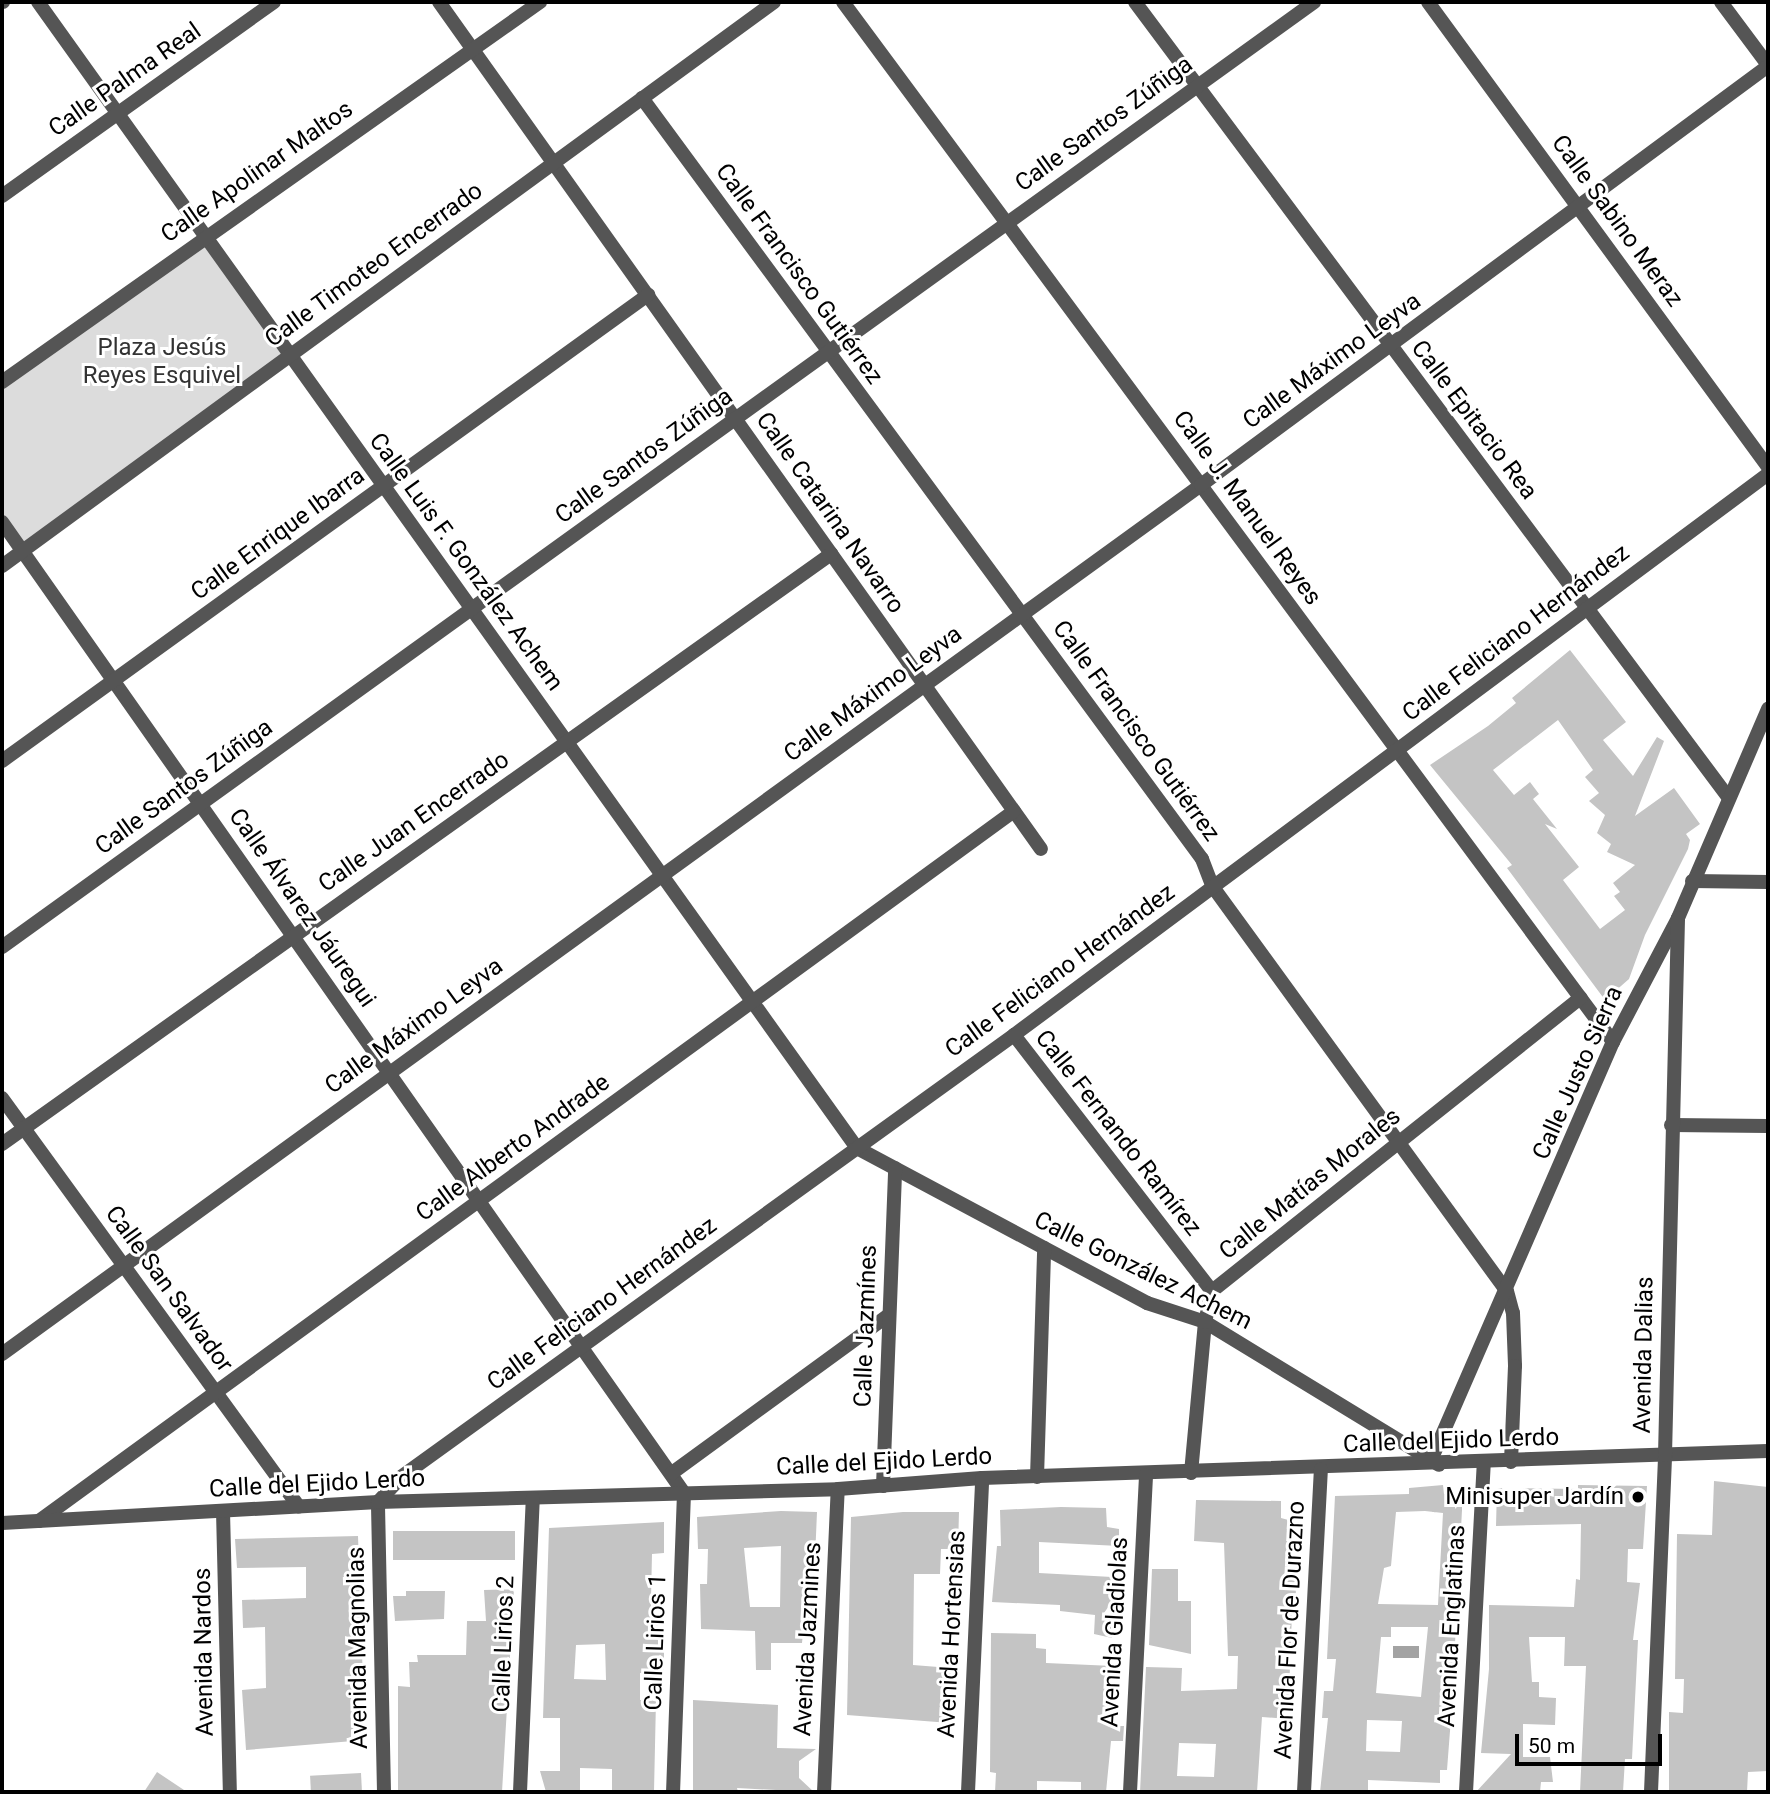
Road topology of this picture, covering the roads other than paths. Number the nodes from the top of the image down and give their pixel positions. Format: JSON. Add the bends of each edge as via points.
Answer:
{"nodes":[{"id":1,"x":38,"y":2,"type":"edge"},
{"id":2,"x":274,"y":2,"type":"edge"},
{"id":3,"x":439,"y":2,"type":"edge"},
{"id":4,"x":540,"y":2,"type":"edge"},
{"id":5,"x":774,"y":2,"type":"edge"},
{"id":6,"x":843,"y":2,"type":"edge"},
{"id":7,"x":1135,"y":2,"type":"edge"},
{"id":8,"x":1314,"y":2,"type":"edge"},
{"id":9,"x":1428,"y":2,"type":"edge"},
{"id":10,"x":1721,"y":2,"type":"edge"},
{"id":11,"x":473,"y":49,"type":"junction"},
{"id":12,"x":1768,"y":65,"type":"edge"},
{"id":13,"x":1197,"y":86,"type":"junction"},
{"id":14,"x":642,"y":98,"type":"junction"},
{"id":15,"x":118,"y":113,"type":"junction"},
{"id":16,"x":553,"y":163,"type":"junction"},
{"id":17,"x":2,"y":196,"type":"edge"},
{"id":18,"x":1578,"y":207,"type":"junction"},
{"id":19,"x":1007,"y":223,"type":"junction"},
{"id":20,"x":203,"y":237,"type":"junction"},
{"id":21,"x":648,"y":295,"type":"junction"},
{"id":22,"x":1391,"y":345,"type":"junction"},
{"id":23,"x":828,"y":352,"type":"junction"},
{"id":24,"x":290,"y":355,"type":"junction"},
{"id":25,"x":2,"y":382,"type":"edge"},
{"id":26,"x":735,"y":418,"type":"junction"},
{"id":27,"x":1768,"y":467,"type":"edge"},
{"id":28,"x":1768,"y":474,"type":"edge"},
{"id":29,"x":1201,"y":485,"type":"junction"},
{"id":30,"x":383,"y":486,"type":"junction"},
{"id":31,"x":2,"y":522,"type":"edge"},
{"id":32,"x":22,"y":551,"type":"junction"},
{"id":33,"x":831,"y":554,"type":"junction"},
{"id":34,"x":2,"y":566,"type":"edge"},
{"id":35,"x":472,"y":608,"type":"junction"},
{"id":36,"x":1587,"y":608,"type":"junction"},
{"id":37,"x":1022,"y":614,"type":"junction"},
{"id":38,"x":113,"y":681,"type":"junction"},
{"id":39,"x":925,"y":685,"type":"junction"},
{"id":40,"x":1768,"y":709,"type":"edge"},
{"id":41,"x":568,"y":741,"type":"junction"},
{"id":42,"x":1397,"y":750,"type":"junction"},
{"id":43,"x":2,"y":761,"type":"edge"},
{"id":44,"x":1728,"y":797,"type":"junction"},
{"id":45,"x":200,"y":804,"type":"junction"},
{"id":46,"x":1014,"y":811,"type":"junction"},
{"id":47,"x":1041,"y":849,"type":"dead end"},
{"id":48,"x":663,"y":873,"type":"junction"},
{"id":49,"x":1692,"y":881,"type":"junction"},
{"id":50,"x":1768,"y":882,"type":"edge"},
{"id":51,"x":1213,"y":887,"type":"junction"},
{"id":52,"x":1678,"y":918,"type":"junction"},
{"id":53,"x":293,"y":936,"type":"junction"},
{"id":54,"x":2,"y":947,"type":"edge"},
{"id":55,"x":1581,"y":998,"type":"junction"},
{"id":56,"x":755,"y":1000,"type":"junction"},
{"id":57,"x":1014,"y":1035,"type":"junction"},
{"id":58,"x":1613,"y":1042,"type":"junction"},
{"id":59,"x":389,"y":1072,"type":"junction"},
{"id":60,"x":2,"y":1098,"type":"edge"},
{"id":61,"x":1671,"y":1125,"type":"junction"},
{"id":62,"x":1768,"y":1126,"type":"edge"},
{"id":63,"x":24,"y":1128,"type":"junction"},
{"id":64,"x":1398,"y":1141,"type":"junction"},
{"id":65,"x":2,"y":1144,"type":"edge"},
{"id":66,"x":857,"y":1148,"type":"junction"},
{"id":67,"x":895,"y":1168,"type":"junction"},
{"id":68,"x":480,"y":1200,"type":"junction"},
{"id":69,"x":1044,"y":1248,"type":"junction"},
{"id":70,"x":125,"y":1267,"type":"junction"},
{"id":71,"x":1212,"y":1291,"type":"junction"},
{"id":72,"x":1507,"y":1291,"type":"junction"},
{"id":73,"x":890,"y":1315,"type":"junction"},
{"id":74,"x":1205,"y":1322,"type":"junction"},
{"id":75,"x":582,"y":1346,"type":"junction"},
{"id":76,"x":2,"y":1354,"type":"edge"},
{"id":77,"x":216,"y":1392,"type":"junction"},
{"id":78,"x":1768,"y":1451,"type":"edge"},
{"id":79,"x":1665,"y":1455,"type":"junction"},
{"id":80,"x":1436,"y":1461,"type":"junction"},
{"id":81,"x":1484,"y":1462,"type":"junction"},
{"id":82,"x":1511,"y":1462,"type":"junction"},
{"id":83,"x":1321,"y":1469,"type":"junction"},
{"id":84,"x":672,"y":1473,"type":"junction"},
{"id":85,"x":1191,"y":1473,"type":"junction"},
{"id":86,"x":1146,"y":1475,"type":"junction"},
{"id":87,"x":1037,"y":1477,"type":"junction"},
{"id":88,"x":982,"y":1478,"type":"junction"},
{"id":89,"x":883,"y":1486,"type":"junction"},
{"id":90,"x":838,"y":1489,"type":"junction"},
{"id":91,"x":684,"y":1493,"type":"junction"},
{"id":92,"x":533,"y":1498,"type":"junction"},
{"id":93,"x":378,"y":1502,"type":"junction"},
{"id":94,"x":299,"y":1507,"type":"junction"},
{"id":95,"x":223,"y":1511,"type":"junction"},
{"id":96,"x":38,"y":1521,"type":"junction"},
{"id":97,"x":2,"y":1523,"type":"edge"},
{"id":98,"x":230,"y":1792,"type":"edge"},
{"id":99,"x":384,"y":1792,"type":"edge"},
{"id":100,"x":520,"y":1792,"type":"edge"},
{"id":101,"x":673,"y":1792,"type":"edge"},
{"id":102,"x":824,"y":1792,"type":"edge"},
{"id":103,"x":968,"y":1792,"type":"edge"},
{"id":104,"x":1130,"y":1792,"type":"edge"},
{"id":105,"x":1304,"y":1792,"type":"edge"},
{"id":106,"x":1466,"y":1792,"type":"edge"},
{"id":107,"x":1651,"y":1792,"type":"edge"}],
"edges":[{"from":1,"to":15,"type":"street","name":"Calle Luis F. González Achem"},
{"from":2,"to":15,"type":"street","name":"Calle Palma Real"},
{"from":3,"to":11,"type":"street","name":"Calle Catarina Navarro"},
{"from":4,"to":11,"type":"street","name":"Calle Apolinar Maltos"},
{"from":5,"to":14,"type":"street","name":"Calle Timoteo Encerrado"},
{"from":6,"to":19,"type":"street","name":"Calle J. Manuel Reyes"},
{"from":7,"to":13,"type":"street","name":"Calle Epitacio Rea"},
{"from":8,"to":13,"type":"street","name":"Calle Santos Zúñiga"},
{"from":9,"to":18,"type":"street","name":"Calle Sabino Meraz"},
{"from":10,"to":12,"type":"street"},
{"from":11,"to":16,"type":"street","name":"Calle Catarina Navarro"},
{"from":11,"to":20,"type":"street","name":"Calle Apolinar Maltos"},
{"from":12,"to":18,"type":"street","name":"Calle Máximo Leyva"},
{"from":13,"to":19,"type":"street","name":"Calle Santos Zúñiga"},
{"from":13,"to":22,"type":"street","name":"Calle Epitacio Rea"},
{"from":14,"to":16,"type":"street","name":"Calle Timoteo Encerrado"},
{"from":14,"to":23,"type":"street","name":"Calle Francisco Gutiérrez"},
{"from":15,"to":17,"type":"street","name":"Calle Palma Real"},
{"from":15,"to":20,"type":"street","name":"Calle Luis F. González Achem"},
{"from":16,"to":21,"type":"street","name":"Calle Catarina Navarro"},
{"from":16,"to":24,"type":"street","name":"Calle Timoteo Encerrado"},
{"from":18,"to":22,"type":"street","name":"Calle Máximo Leyva"},
{"from":18,"to":27,"type":"street","name":"Calle Sabino Meraz"},
{"from":19,"to":23,"type":"street","name":"Calle Santos Zúñiga"},
{"from":19,"to":29,"type":"street","name":"Calle J. Manuel Reyes"},
{"from":20,"to":24,"type":"street","name":"Calle Luis F. González Achem"},
{"from":20,"to":25,"type":"street","name":"Calle Apolinar Maltos"},
{"from":21,"to":26,"type":"street","name":"Calle Catarina Navarro"},
{"from":21,"to":30,"type":"street","name":"Calle Enrique Ibarra"},
{"from":22,"to":29,"type":"street","name":"Calle Máximo Leyva"},
{"from":22,"to":36,"type":"street","name":"Calle Epitacio Rea"},
{"from":23,"to":26,"type":"street","name":"Calle Santos Zúñiga"},
{"from":23,"to":37,"type":"street","name":"Calle Francisco Gutiérrez"},
{"from":24,"to":30,"type":"street","name":"Calle Luis F. González Achem"},
{"from":24,"to":32,"type":"street","name":"Calle Timoteo Encerrado"},
{"from":26,"to":33,"type":"street","name":"Calle Catarina Navarro"},
{"from":26,"to":35,"type":"street","name":"Calle Santos Zúñiga"},
{"from":28,"to":36,"type":"street","name":"Calle Feliciano Hernández"},
{"from":29,"to":37,"type":"street","name":"Calle Máximo Leyva"},
{"from":29,"to":42,"type":"street","name":"Calle J. Manuel Reyes"},
{"from":30,"to":35,"type":"street","name":"Calle Luis F. González Achem"},
{"from":30,"to":38,"type":"street","name":"Calle Enrique Ibarra"},
{"from":31,"to":32,"type":"street","name":"Calle Álvarez Jáuregui"},
{"from":32,"to":34,"type":"street","name":"Calle Timoteo Encerrado"},
{"from":32,"to":38,"type":"street","name":"Calle Álvarez Jáuregui"},
{"from":33,"to":39,"type":"street","name":"Calle Catarina Navarro"},
{"from":33,"to":41,"type":"street","name":"Calle Juan Encerrado"},
{"from":35,"to":41,"type":"street","name":"Calle Luis F. González Achem"},
{"from":35,"to":45,"type":"street","name":"Calle Santos Zúñiga"},
{"from":36,"to":42,"type":"street","name":"Calle Feliciano Hernández"},
{"from":36,"to":44,"type":"street","name":"Calle Epitacio Rea"},
{"from":37,"to":39,"type":"street","name":"Calle Máximo Leyva"},
{"from":37,"to":51,"type":"street","name":"Calle Francisco Gutiérrez","via":[[1202,859]]},
{"from":38,"to":43,"type":"street","name":"Calle Enrique Ibarra"},
{"from":38,"to":45,"type":"street","name":"Calle Álvarez Jáuregui"},
{"from":39,"to":46,"type":"street","name":"Calle Catarina Navarro"},
{"from":39,"to":48,"type":"street","name":"Calle Máximo Leyva"},
{"from":40,"to":44,"type":"street","name":"Calle Justo Sierra"},
{"from":41,"to":48,"type":"street","name":"Calle Luis F. González Achem"},
{"from":41,"to":53,"type":"street","name":"Calle Juan Encerrado"},
{"from":42,"to":51,"type":"street","name":"Calle Feliciano Hernández"},
{"from":42,"to":55,"type":"street","name":"Calle J. Manuel Reyes"},
{"from":44,"to":49,"type":"street","name":"Calle Justo Sierra"},
{"from":45,"to":53,"type":"street","name":"Calle Álvarez Jáuregui"},
{"from":45,"to":54,"type":"street","name":"Calle Santos Zúñiga"},
{"from":46,"to":47,"type":"street","name":"Calle Catarina Navarro"},
{"from":46,"to":56,"type":"street","name":"Calle Alberto Andrade"},
{"from":48,"to":56,"type":"street","name":"Calle Luis F. González Achem"},
{"from":48,"to":59,"type":"street","name":"Calle Máximo Leyva"},
{"from":49,"to":50,"type":"street"},
{"from":49,"to":52,"type":"street","name":"Calle Justo Sierra"},
{"from":51,"to":57,"type":"street","name":"Calle Feliciano Hernández"},
{"from":51,"to":64,"type":"street","name":"Calle Francisco Gutiérrez"},
{"from":52,"to":58,"type":"street","name":"Calle Justo Sierra"},
{"from":52,"to":61,"type":"street","name":"Avenida Dalias"},
{"from":53,"to":59,"type":"street","name":"Calle Álvarez Jáuregui"},
{"from":53,"to":63,"type":"street","name":"Calle Juan Encerrado"},
{"from":55,"to":58,"type":"street","name":"Calle J. Manuel Reyes"},
{"from":55,"to":64,"type":"street","name":"Calle Matías Morales"},
{"from":56,"to":66,"type":"street","name":"Calle Luis F. González Achem"},
{"from":56,"to":68,"type":"street","name":"Calle Alberto Andrade"},
{"from":57,"to":66,"type":"street","name":"Calle Feliciano Hernández"},
{"from":57,"to":71,"type":"street","name":"Calle Fernando Ramírez"},
{"from":58,"to":72,"type":"street","name":"Calle Justo Sierra"},
{"from":59,"to":68,"type":"street","name":"Calle Álvarez Jáuregui"},
{"from":59,"to":70,"type":"street","name":"Calle Máximo Leyva"},
{"from":60,"to":63,"type":"street","name":"Calle San Salvador"},
{"from":61,"to":62,"type":"street"},
{"from":61,"to":79,"type":"street","name":"Avenida Dalias"},
{"from":63,"to":65,"type":"street","name":"Calle Juan Encerrado"},
{"from":63,"to":70,"type":"street","name":"Calle San Salvador"},
{"from":64,"to":71,"type":"street","name":"Calle Matías Morales"},
{"from":64,"to":72,"type":"street","name":"Calle Francisco Gutiérrez"},
{"from":66,"to":67,"type":"street","name":"Calle González Achem"},
{"from":66,"to":75,"type":"street","name":"Calle Feliciano Hernández"},
{"from":67,"to":69,"type":"street","name":"Calle González Achem"},
{"from":67,"to":73,"type":"street","name":"Calle Jazmínes"},
{"from":68,"to":75,"type":"street","name":"Calle Álvarez Jáuregui"},
{"from":68,"to":77,"type":"street","name":"Calle Alberto Andrade"},
{"from":69,"to":74,"type":"street","name":"Calle González Achem","via":[[1147,1303]]},
{"from":69,"to":87,"type":"street"},
{"from":70,"to":76,"type":"street","name":"Calle Máximo Leyva"},
{"from":70,"to":77,"type":"street","name":"Calle San Salvador"},
{"from":71,"to":74,"type":"street","name":"Calle Matías Morales"},
{"from":72,"to":80,"type":"street","name":"Calle Justo Sierra"},
{"from":72,"to":82,"type":"street","name":"Calle Francisco Gutiérrez","via":[[1513,1313],[1515,1366]]},
{"from":73,"to":84,"type":"street"},
{"from":73,"to":89,"type":"street","name":"Calle Jazmínes"},
{"from":74,"to":80,"type":"street","name":"Calle González Achem"},
{"from":74,"to":85,"type":"street","name":"Calle Matías Morales"},
{"from":75,"to":84,"type":"street","name":"Calle Álvarez Jáuregui"},
{"from":75,"to":93,"type":"street","name":"Calle Feliciano Hernández","via":[[401,1477]]},
{"from":77,"to":94,"type":"street","name":"Calle San Salvador"},
{"from":77,"to":96,"type":"street","name":"Calle Alberto Andrade"},
{"from":78,"to":79,"type":"street","name":"Calle del Ejido Lerdo"},
{"from":79,"to":82,"type":"street","name":"Calle del Ejido Lerdo"},
{"from":79,"to":107,"type":"street","name":"Avenida Dalias"},
{"from":80,"to":81,"type":"street","name":"Calle del Ejido Lerdo"},
{"from":80,"to":83,"type":"street","name":"Calle del Ejido Lerdo"},
{"from":81,"to":82,"type":"street","name":"Calle del Ejido Lerdo"},
{"from":81,"to":106,"type":"street","name":"Avenida Englatinas"},
{"from":83,"to":85,"type":"street","name":"Calle del Ejido Lerdo"},
{"from":83,"to":105,"type":"street","name":"Avenida Flor de Durazno"},
{"from":84,"to":91,"type":"street","name":"Calle Álvarez Jáuregui"},
{"from":85,"to":86,"type":"street","name":"Calle del Ejido Lerdo"},
{"from":86,"to":87,"type":"street","name":"Calle del Ejido Lerdo"},
{"from":86,"to":104,"type":"street","name":"Avenida Gladiolas"},
{"from":87,"to":88,"type":"street","name":"Calle del Ejido Lerdo"},
{"from":88,"to":89,"type":"street","name":"Calle del Ejido Lerdo"},
{"from":88,"to":103,"type":"street","name":"Avenida Hortensias"},
{"from":89,"to":90,"type":"street","name":"Calle del Ejido Lerdo"},
{"from":90,"to":91,"type":"street","name":"Calle del Ejido Lerdo"},
{"from":90,"to":102,"type":"street","name":"Avenida Jazmines"},
{"from":91,"to":92,"type":"street","name":"Calle del Ejido Lerdo"},
{"from":91,"to":101,"type":"street","name":"Calle Lirios 1"},
{"from":92,"to":93,"type":"street","name":"Calle del Ejido Lerdo"},
{"from":92,"to":100,"type":"street","name":"Calle Lirios 2"},
{"from":93,"to":94,"type":"street","name":"Calle del Ejido Lerdo"},
{"from":93,"to":99,"type":"street","name":"Avenida Magnolias"},
{"from":94,"to":95,"type":"street","name":"Calle del Ejido Lerdo"},
{"from":95,"to":96,"type":"street","name":"Calle del Ejido Lerdo"},
{"from":95,"to":98,"type":"street","name":"Avenida Nardos"},
{"from":96,"to":97,"type":"street","name":"Calle del Ejido Lerdo"}]}
